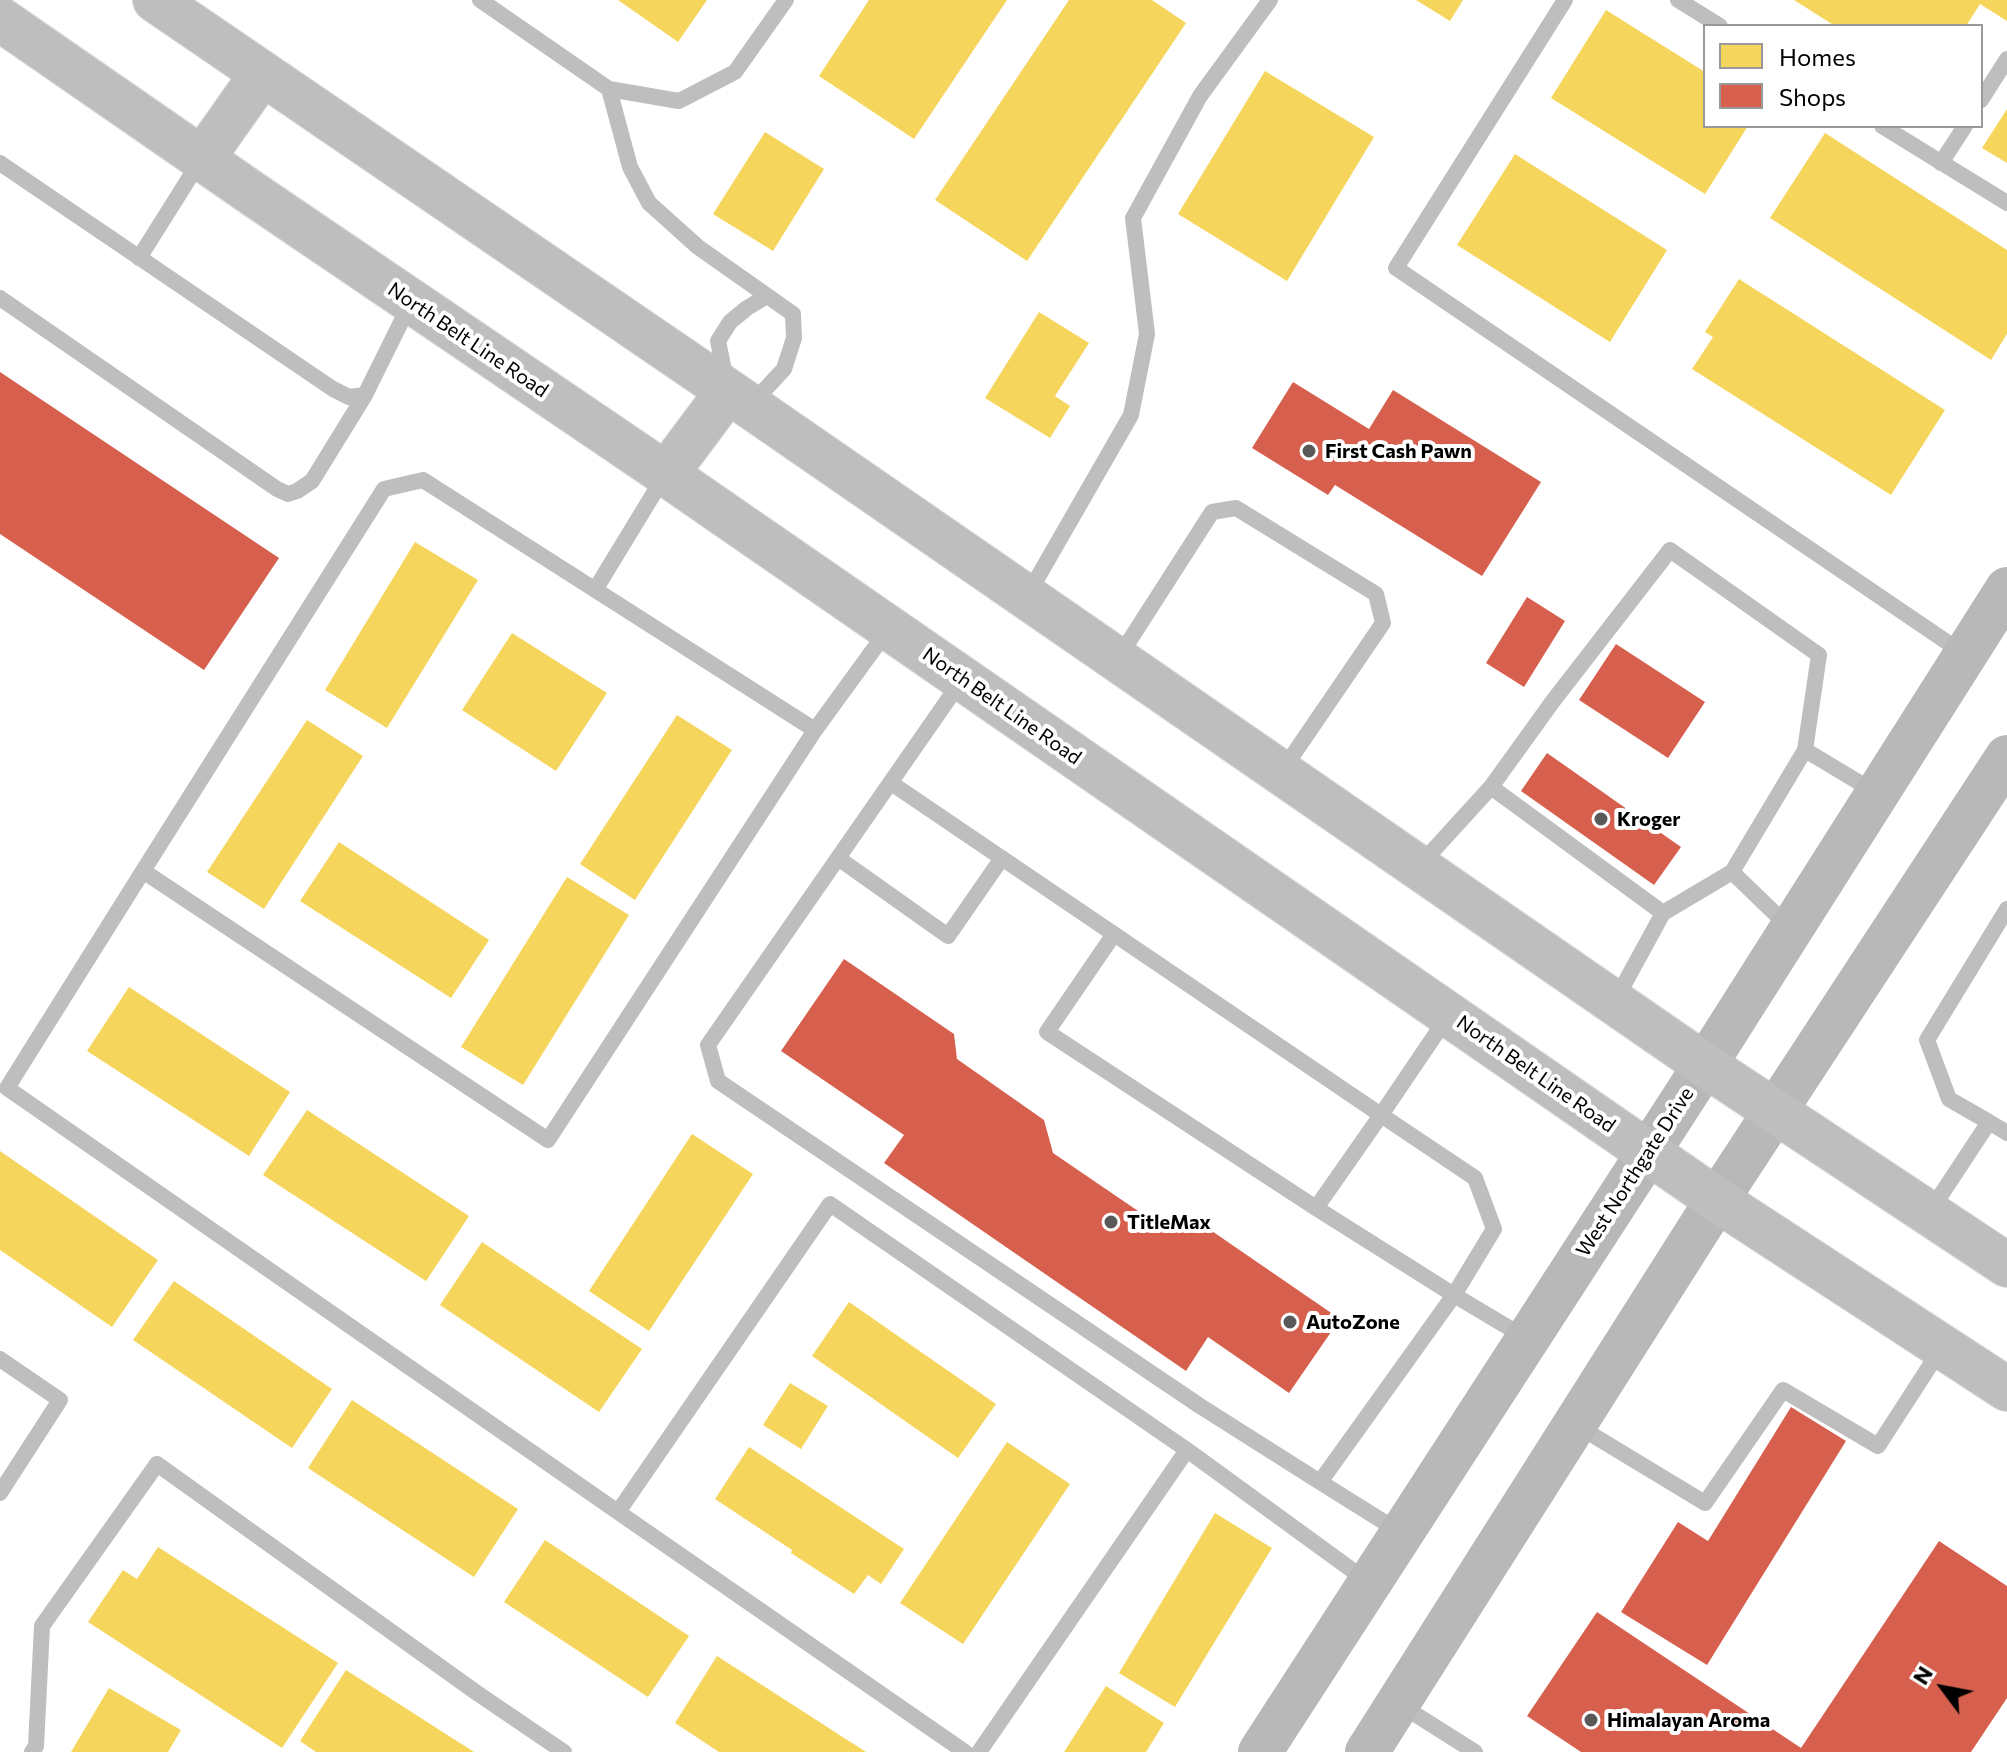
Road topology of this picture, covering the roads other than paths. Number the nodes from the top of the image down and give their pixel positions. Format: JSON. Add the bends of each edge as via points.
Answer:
{"nodes":[{"id":1,"x":155,"y":0,"type":"edge"},
{"id":2,"x":480,"y":0,"type":"edge"},
{"id":3,"x":786,"y":0,"type":"edge"},
{"id":4,"x":1270,"y":0,"type":"edge"},
{"id":5,"x":1565,"y":0,"type":"edge"},
{"id":6,"x":1678,"y":0,"type":"edge"},
{"id":7,"x":0,"y":19,"type":"edge"},
{"id":8,"x":1717,"y":24,"type":"edge"},
{"id":9,"x":2007,"y":59,"type":"edge"},
{"id":10,"x":262,"y":74,"type":"junction"},
{"id":11,"x":609,"y":89,"type":"junction"},
{"id":12,"x":1983,"y":97,"type":"edge"},
{"id":13,"x":1885,"y":128,"type":"edge"},
{"id":14,"x":1964,"y":128,"type":"edge"},
{"id":15,"x":202,"y":159,"type":"junction"},
{"id":16,"x":0,"y":163,"type":"edge"},
{"id":17,"x":1941,"y":163,"type":"junction"},
{"id":18,"x":2007,"y":203,"type":"edge"},
{"id":19,"x":139,"y":258,"type":"junction"},
{"id":20,"x":767,"y":296,"type":"junction"},
{"id":21,"x":0,"y":298,"type":"edge"},
{"id":22,"x":411,"y":301,"type":"junction"},
{"id":23,"x":728,"y":391,"type":"junction"},
{"id":24,"x":365,"y":395,"type":"junction"},
{"id":25,"x":666,"y":474,"type":"junction"},
{"id":26,"x":2007,"y":589,"type":"edge"},
{"id":27,"x":595,"y":590,"type":"junction"},
{"id":28,"x":1026,"y":597,"type":"junction"},
{"id":29,"x":889,"y":628,"type":"junction"},
{"id":30,"x":1966,"y":654,"type":"junction"},
{"id":31,"x":1117,"y":660,"type":"junction"},
{"id":32,"x":963,"y":679,"type":"junction"},
{"id":33,"x":815,"y":730,"type":"junction"},
{"id":34,"x":1805,"y":750,"type":"junction"},
{"id":35,"x":2007,"y":757,"type":"edge"},
{"id":36,"x":1281,"y":773,"type":"junction"},
{"id":37,"x":891,"y":783,"type":"junction"},
{"id":38,"x":1491,"y":787,"type":"junction"},
{"id":39,"x":1878,"y":794,"type":"junction"},
{"id":40,"x":838,"y":858,"type":"junction"},
{"id":41,"x":1002,"y":858,"type":"junction"},
{"id":42,"x":1418,"y":867,"type":"junction"},
{"id":43,"x":143,"y":871,"type":"junction"},
{"id":44,"x":1732,"y":872,"type":"junction"},
{"id":45,"x":2007,"y":909,"type":"edge"},
{"id":46,"x":1663,"y":913,"type":"junction"},
{"id":47,"x":1792,"y":929,"type":"junction"},
{"id":48,"x":1114,"y":934,"type":"junction"},
{"id":49,"x":1614,"y":1002,"type":"junction"},
{"id":50,"x":1449,"y":1014,"type":"junction"},
{"id":51,"x":1705,"y":1065,"type":"junction"},
{"id":52,"x":1775,"y":1113,"type":"junction"},
{"id":53,"x":1381,"y":1115,"type":"junction"},
{"id":54,"x":1989,"y":1122,"type":"junction"},
{"id":55,"x":2007,"y":1133,"type":"edge"},
{"id":56,"x":1649,"y":1152,"type":"junction"},
{"id":57,"x":1717,"y":1200,"type":"junction"},
{"id":58,"x":1316,"y":1208,"type":"junction"},
{"id":59,"x":1928,"y":1214,"type":"junction"},
{"id":60,"x":2007,"y":1265,"type":"edge"},
{"id":61,"x":1454,"y":1295,"type":"junction"},
{"id":62,"x":1527,"y":1339,"type":"junction"},
{"id":63,"x":1942,"y":1347,"type":"junction"},
{"id":64,"x":0,"y":1359,"type":"edge"},
{"id":65,"x":2007,"y":1389,"type":"edge"},
{"id":66,"x":1574,"y":1424,"type":"junction"},
{"id":67,"x":1187,"y":1450,"type":"junction"},
{"id":68,"x":1320,"y":1482,"type":"junction"},
{"id":69,"x":0,"y":1493,"type":"edge"},
{"id":70,"x":618,"y":1512,"type":"junction"},
{"id":71,"x":1400,"y":1533,"type":"junction"},
{"id":72,"x":1368,"y":1582,"type":"junction"},
{"id":73,"x":1398,"y":1703,"type":"junction"},
{"id":74,"x":32,"y":1752,"type":"edge"},
{"id":75,"x":564,"y":1752,"type":"edge"},
{"id":76,"x":965,"y":1752,"type":"edge"},
{"id":77,"x":979,"y":1752,"type":"edge"},
{"id":78,"x":1260,"y":1752,"type":"edge"},
{"id":79,"x":1367,"y":1752,"type":"edge"},
{"id":80,"x":1475,"y":1752,"type":"edge"}],
"edges":[{"from":1,"to":10,"type":"main road"},
{"from":2,"to":11,"type":"lane"},
{"from":3,"to":11,"type":"lane","via":[[735,72],[679,101]]},
{"from":4,"to":28,"type":"lane","via":[[1200,96],[1133,218],[1147,334],[1131,415]]},
{"from":5,"to":30,"type":"lane","via":[[1396,268]]},
{"from":6,"to":8,"type":"lane"},
{"from":7,"to":15,"type":"main road","name":"North Belt Line Road"},
{"from":9,"to":12,"type":"lane"},
{"from":10,"to":15,"type":"main road"},
{"from":10,"to":23,"type":"main road"},
{"from":11,"to":20,"type":"lane","via":[[630,167],[649,203],[698,247]]},
{"from":13,"to":17,"type":"lane"},
{"from":14,"to":17,"type":"lane"},
{"from":15,"to":19,"type":"lane"},
{"from":15,"to":22,"type":"main road","name":"North Belt Line Road"},
{"from":16,"to":19,"type":"lane"},
{"from":17,"to":18,"type":"lane"},
{"from":19,"to":24,"type":"lane","via":[[333,389],[349,397]]},
{"from":20,"to":23,"type":"lane","via":[[730,322],[718,341]]},
{"from":20,"to":23,"type":"lane","via":[[793,314],[794,338],[784,369],[757,398]]},
{"from":21,"to":24,"type":"lane","via":[[288,494],[312,481]]},
{"from":22,"to":24,"type":"lane"},
{"from":22,"to":25,"type":"main road","name":"North Belt Line Road"},
{"from":23,"to":25,"type":"main road"},
{"from":23,"to":28,"type":"main road"},
{"from":25,"to":27,"type":"lane"},
{"from":25,"to":29,"type":"main road","name":"North Belt Line Road"},
{"from":26,"to":30,"type":"main road","name":"West Northgate Drive"},
{"from":27,"to":33,"type":"lane"},
{"from":27,"to":43,"type":"lane","via":[[423,480],[384,489]]},
{"from":28,"to":31,"type":"main road"},
{"from":29,"to":32,"type":"main road","name":"North Belt Line Road"},
{"from":29,"to":33,"type":"lane"},
{"from":30,"to":39,"type":"main road","name":"West Northgate Drive"},
{"from":31,"to":36,"type":"main road"},
{"from":31,"to":36,"type":"lane","via":[[1212,512],[1236,508],[1376,594],[1383,623]]},
{"from":32,"to":37,"type":"lane"},
{"from":32,"to":50,"type":"main road","name":"North Belt Line Road"},
{"from":33,"to":43,"type":"lane","via":[[548,1140]]},
{"from":34,"to":38,"type":"lane","via":[[1819,655],[1670,550]]},
{"from":34,"to":39,"type":"lane"},
{"from":34,"to":44,"type":"lane"},
{"from":35,"to":52,"type":"main road"},
{"from":36,"to":42,"type":"main road"},
{"from":37,"to":40,"type":"lane"},
{"from":37,"to":41,"type":"lane"},
{"from":38,"to":42,"type":"lane"},
{"from":38,"to":46,"type":"lane"},
{"from":39,"to":47,"type":"main road","name":"West Northgate Drive"},
{"from":40,"to":41,"type":"lane","via":[[948,936]]},
{"from":40,"to":68,"type":"lane","via":[[708,1045],[718,1081]]},
{"from":41,"to":48,"type":"lane"},
{"from":42,"to":49,"type":"main road"},
{"from":43,"to":70,"type":"lane","via":[[7,1088]]},
{"from":44,"to":46,"type":"lane"},
{"from":44,"to":47,"type":"lane"},
{"from":45,"to":54,"type":"lane","via":[[1927,1040],[1949,1099]]},
{"from":46,"to":49,"type":"lane"},
{"from":47,"to":51,"type":"main road","name":"West Northgate Drive"},
{"from":48,"to":53,"type":"lane"},
{"from":48,"to":58,"type":"lane","via":[[1047,1032]]},
{"from":49,"to":51,"type":"main road"},
{"from":50,"to":53,"type":"lane"},
{"from":50,"to":56,"type":"main road","name":"North Belt Line Road"},
{"from":51,"to":52,"type":"main road"},
{"from":51,"to":56,"type":"main road","name":"West Northgate Drive"},
{"from":52,"to":57,"type":"main road"},
{"from":52,"to":59,"type":"main road"},
{"from":53,"to":58,"type":"lane"},
{"from":53,"to":61,"type":"lane","via":[[1475,1178],[1494,1229]]},
{"from":54,"to":55,"type":"lane"},
{"from":54,"to":59,"type":"lane"},
{"from":56,"to":57,"type":"main road","name":"North Belt Line Road"},
{"from":56,"to":62,"type":"main road","name":"West Northgate Drive"},
{"from":57,"to":63,"type":"main road","name":"North Belt Line Road"},
{"from":57,"to":66,"type":"main road"},
{"from":58,"to":61,"type":"lane"},
{"from":59,"to":60,"type":"main road"},
{"from":61,"to":62,"type":"lane"},
{"from":61,"to":68,"type":"lane"},
{"from":62,"to":71,"type":"main road","name":"West Northgate Drive"},
{"from":63,"to":65,"type":"main road","name":"North Belt Line Road"},
{"from":63,"to":66,"type":"lane","via":[[1878,1446],[1783,1390],[1705,1503]]},
{"from":64,"to":69,"type":"lane","via":[[60,1400]]},
{"from":66,"to":73,"type":"main road"},
{"from":67,"to":70,"type":"lane","via":[[830,1204]]},
{"from":67,"to":72,"type":"lane"},
{"from":67,"to":77,"type":"lane"},
{"from":68,"to":71,"type":"lane"},
{"from":70,"to":76,"type":"lane"},
{"from":71,"to":72,"type":"main road","name":"West Northgate Drive"},
{"from":72,"to":78,"type":"main road","name":"West Northgate Drive"},
{"from":73,"to":79,"type":"main road"},
{"from":73,"to":80,"type":"lane"},
{"from":74,"to":75,"type":"lane","via":[[42,1626],[157,1464]]}]}
